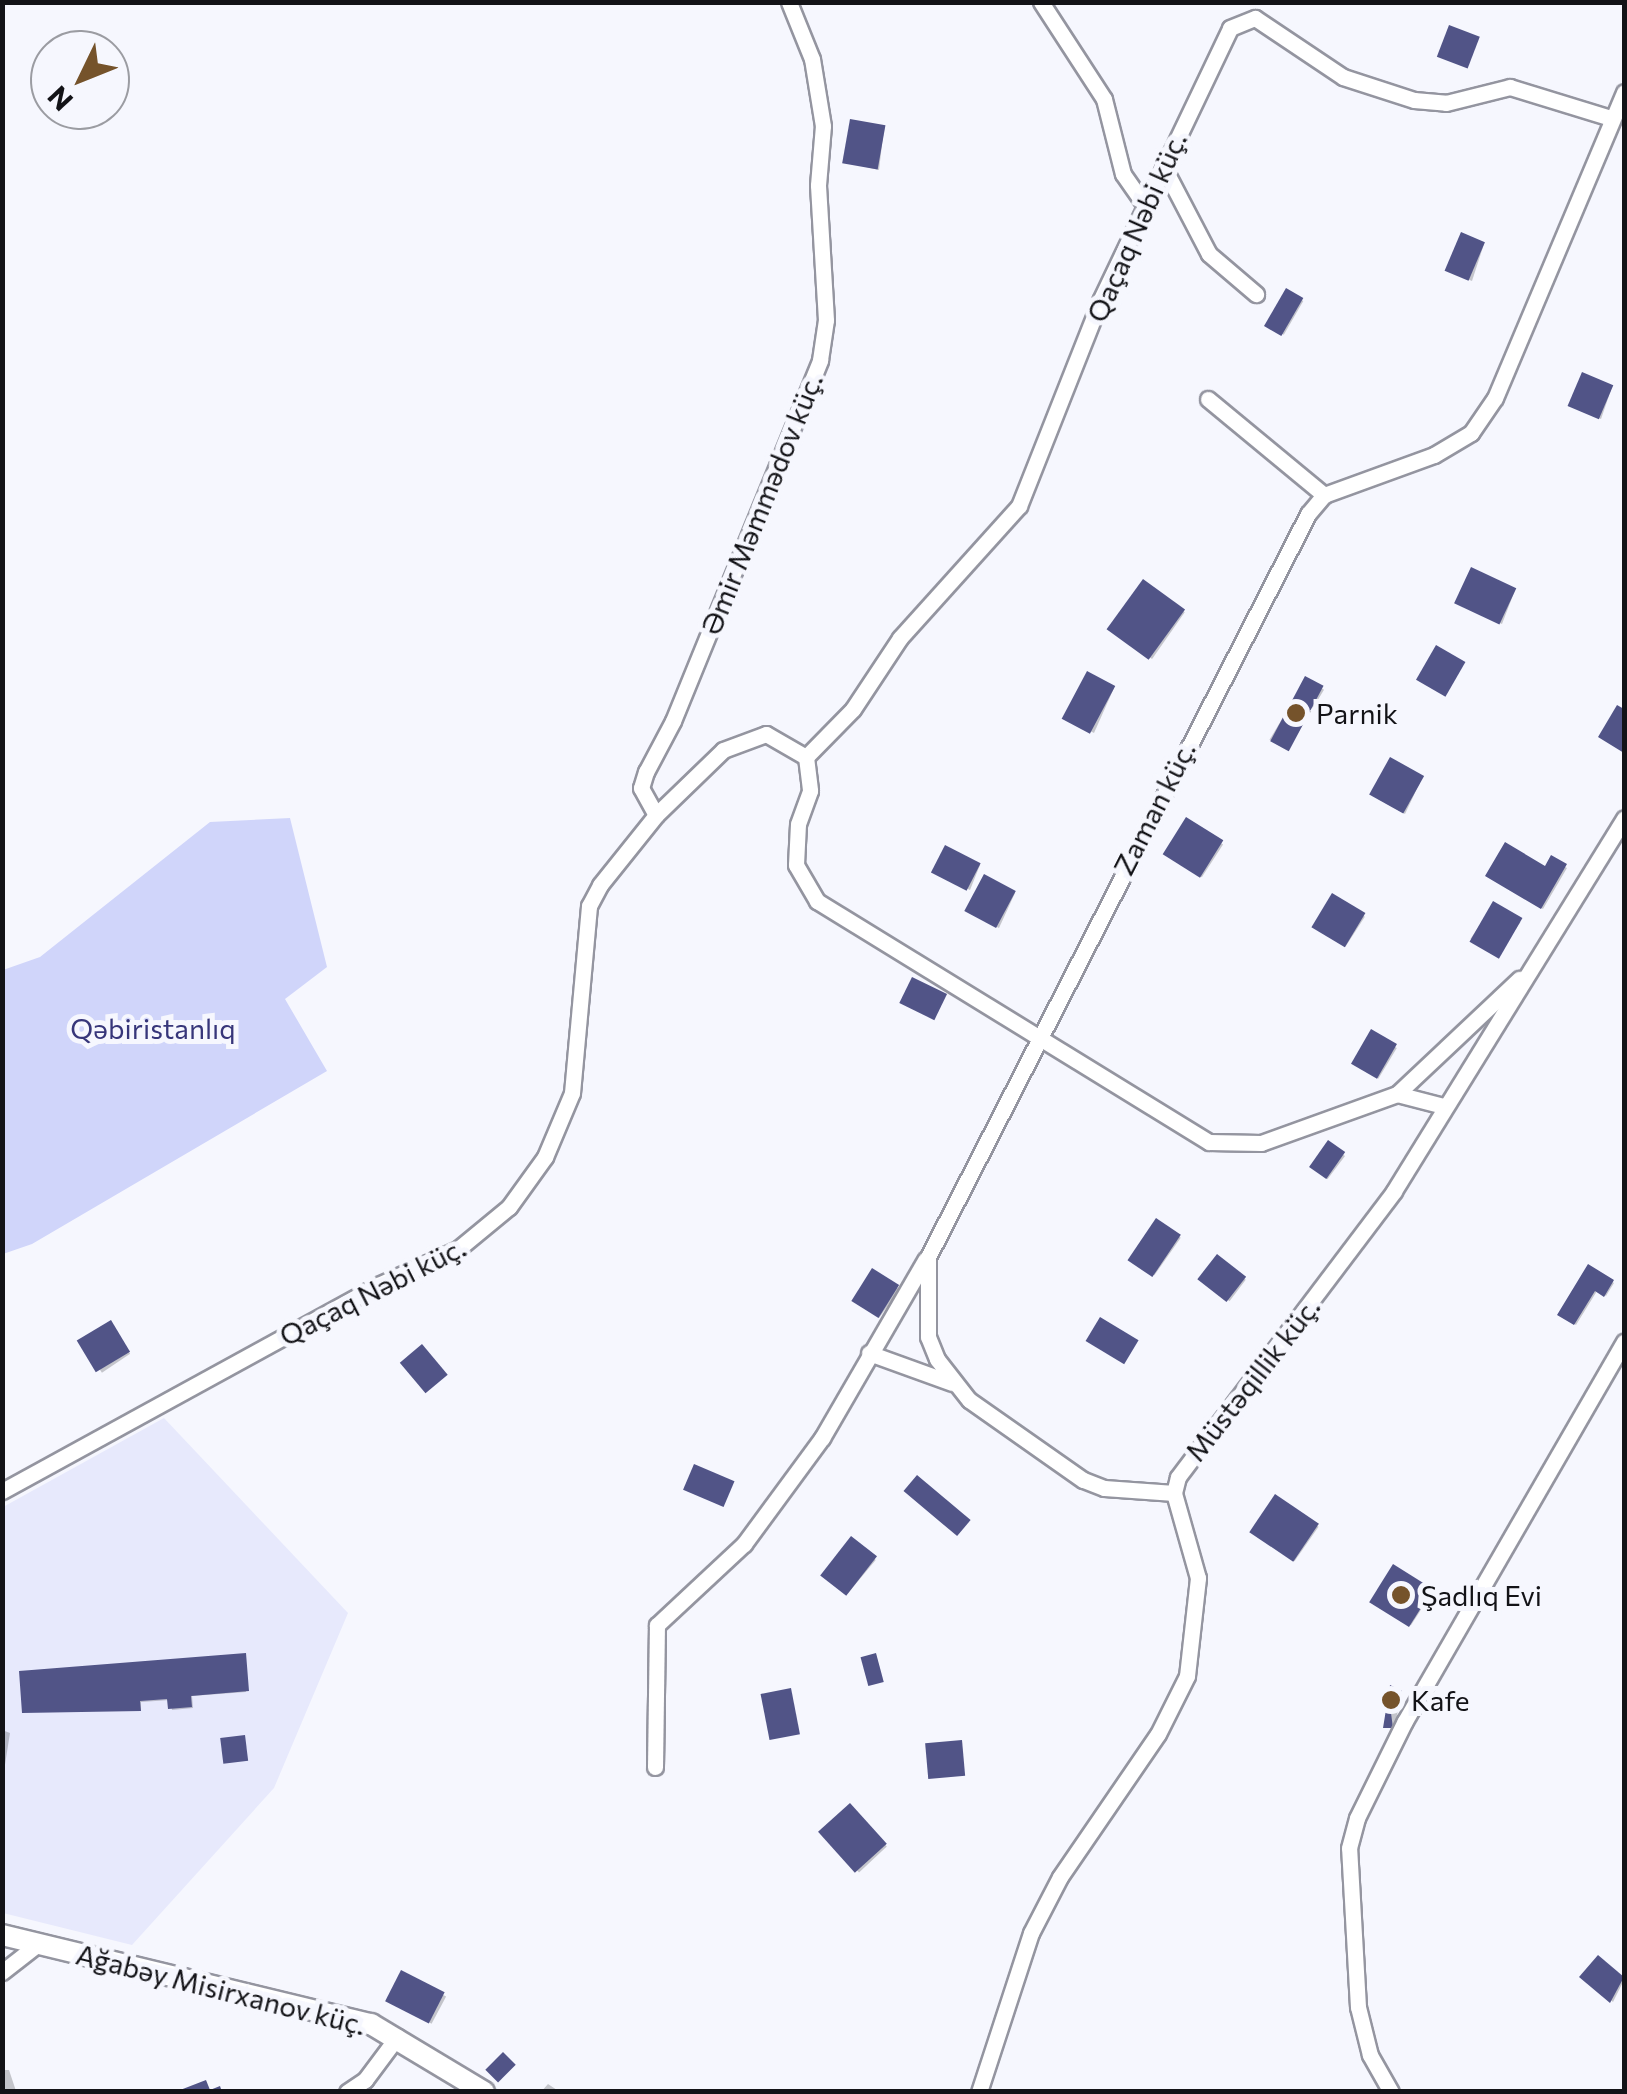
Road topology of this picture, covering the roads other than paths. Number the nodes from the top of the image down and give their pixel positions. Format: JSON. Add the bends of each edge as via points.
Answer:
{"nodes":[{"id":1,"x":789,"y":2,"type":"edge"},
{"id":2,"x":1041,"y":2,"type":"edge"},
{"id":3,"x":1624,"y":92,"type":"edge"},
{"id":4,"x":1611,"y":118,"type":"junction"},
{"id":5,"x":1163,"y":166,"type":"junction"},
{"id":6,"x":1145,"y":206,"type":"junction"},
{"id":7,"x":1256,"y":294,"type":"dead end"},
{"id":8,"x":1208,"y":399,"type":"dead end"},
{"id":9,"x":1324,"y":495,"type":"junction"},
{"id":10,"x":806,"y":757,"type":"junction"},
{"id":11,"x":656,"y":815,"type":"junction"},
{"id":12,"x":1624,"y":818,"type":"edge"},
{"id":13,"x":1523,"y":978,"type":"junction"},
{"id":14,"x":1042,"y":1042,"type":"junction"},
{"id":15,"x":1397,"y":1094,"type":"junction"},
{"id":16,"x":1443,"y":1106,"type":"junction"},
{"id":17,"x":928,"y":1257,"type":"junction"},
{"id":18,"x":1624,"y":1342,"type":"edge"},
{"id":19,"x":869,"y":1353,"type":"junction"},
{"id":20,"x":952,"y":1383,"type":"junction"},
{"id":21,"x":2,"y":1492,"type":"edge"},
{"id":22,"x":1174,"y":1493,"type":"junction"},
{"id":23,"x":655,"y":1766,"type":"dead end"},
{"id":24,"x":2,"y":1934,"type":"edge"},
{"id":25,"x":38,"y":1944,"type":"junction"},
{"id":26,"x":2,"y":1972,"type":"edge"},
{"id":27,"x":397,"y":2037,"type":"junction"},
{"id":28,"x":347,"y":2092,"type":"edge"},
{"id":29,"x":484,"y":2092,"type":"edge"},
{"id":30,"x":979,"y":2092,"type":"edge"},
{"id":31,"x":1392,"y":2092,"type":"edge"}],
"edges":[{"from":1,"to":11,"type":"street","name":"Əmir Məmmədov küç.","via":[[812,59],[823,126],[822,344],[804,407],[646,772],[641,788]]},
{"from":2,"to":6,"type":"street","via":[[1104,99],[1123,174]]},
{"from":3,"to":4,"type":"street"},
{"from":4,"to":5,"type":"street","name":"Qaçaq Nəbi küç.","via":[[1510,87],[1446,103],[1414,100],[1343,77],[1255,18],[1230,28]]},
{"from":4,"to":9,"type":"street","via":[[1495,398],[1472,433],[1434,456]]},
{"from":5,"to":6,"type":"street","name":"Qaçaq Nəbi küç."},
{"from":5,"to":7,"type":"street","via":[[1209,254]]},
{"from":6,"to":10,"type":"street","name":"Qaçaq Nəbi küç.","via":[[1019,506],[900,638],[853,709]]},
{"from":8,"to":9,"type":"street"},
{"from":9,"to":14,"type":"street","name":"Zaman küç.","via":[[1290,545],[1129,856]]},
{"from":10,"to":11,"type":"street","name":"Qaçaq Nəbi küç.","via":[[766,734],[746,739],[723,750]]},
{"from":10,"to":14,"type":"street","via":[[810,791],[798,824],[796,865],[818,901]]},
{"from":11,"to":21,"type":"street","name":"Qaçaq Nəbi küç.","via":[[589,906],[572,1093],[545,1156],[509,1208],[458,1249],[378,1285]]},
{"from":12,"to":13,"type":"street","name":"Müstəqillik küç."},
{"from":13,"to":15,"type":"street","via":[[1508,984]]},
{"from":13,"to":16,"type":"street","name":"Müstəqillik küç."},
{"from":14,"to":15,"type":"street","via":[[1209,1142],[1234,1146]]},
{"from":14,"to":17,"type":"street","name":"Zaman küç."},
{"from":15,"to":16,"type":"street"},
{"from":16,"to":22,"type":"street","name":"Müstəqillik küç.","via":[[1394,1191],[1188,1460]]},
{"from":17,"to":19,"type":"street"},
{"from":17,"to":20,"type":"street","name":"Zaman küç.","via":[[928,1336]]},
{"from":18,"to":31,"type":"street","via":[[1405,1721],[1357,1818],[1349,1848],[1358,2007],[1370,2055]]},
{"from":19,"to":20,"type":"street"},
{"from":19,"to":23,"type":"street","via":[[822,1438],[744,1544],[657,1625]]},
{"from":20,"to":22,"type":"street","name":"Zaman küç.","via":[[1083,1480]]},
{"from":22,"to":30,"type":"street","name":"Müstəqillik küç.","via":[[1198,1578],[1186,1676],[1158,1734],[1060,1876],[1031,1933]]},
{"from":24,"to":25,"type":"street","name":"Ağabəy Misirxanov küç."},
{"from":25,"to":26,"type":"street"},
{"from":25,"to":27,"type":"street","name":"Ağabəy Misirxanov küç.","via":[[338,2014]]},
{"from":27,"to":28,"type":"street","via":[[366,2080]]},
{"from":27,"to":29,"type":"street","name":"Ağabəy Misirxanov küç."}]}
